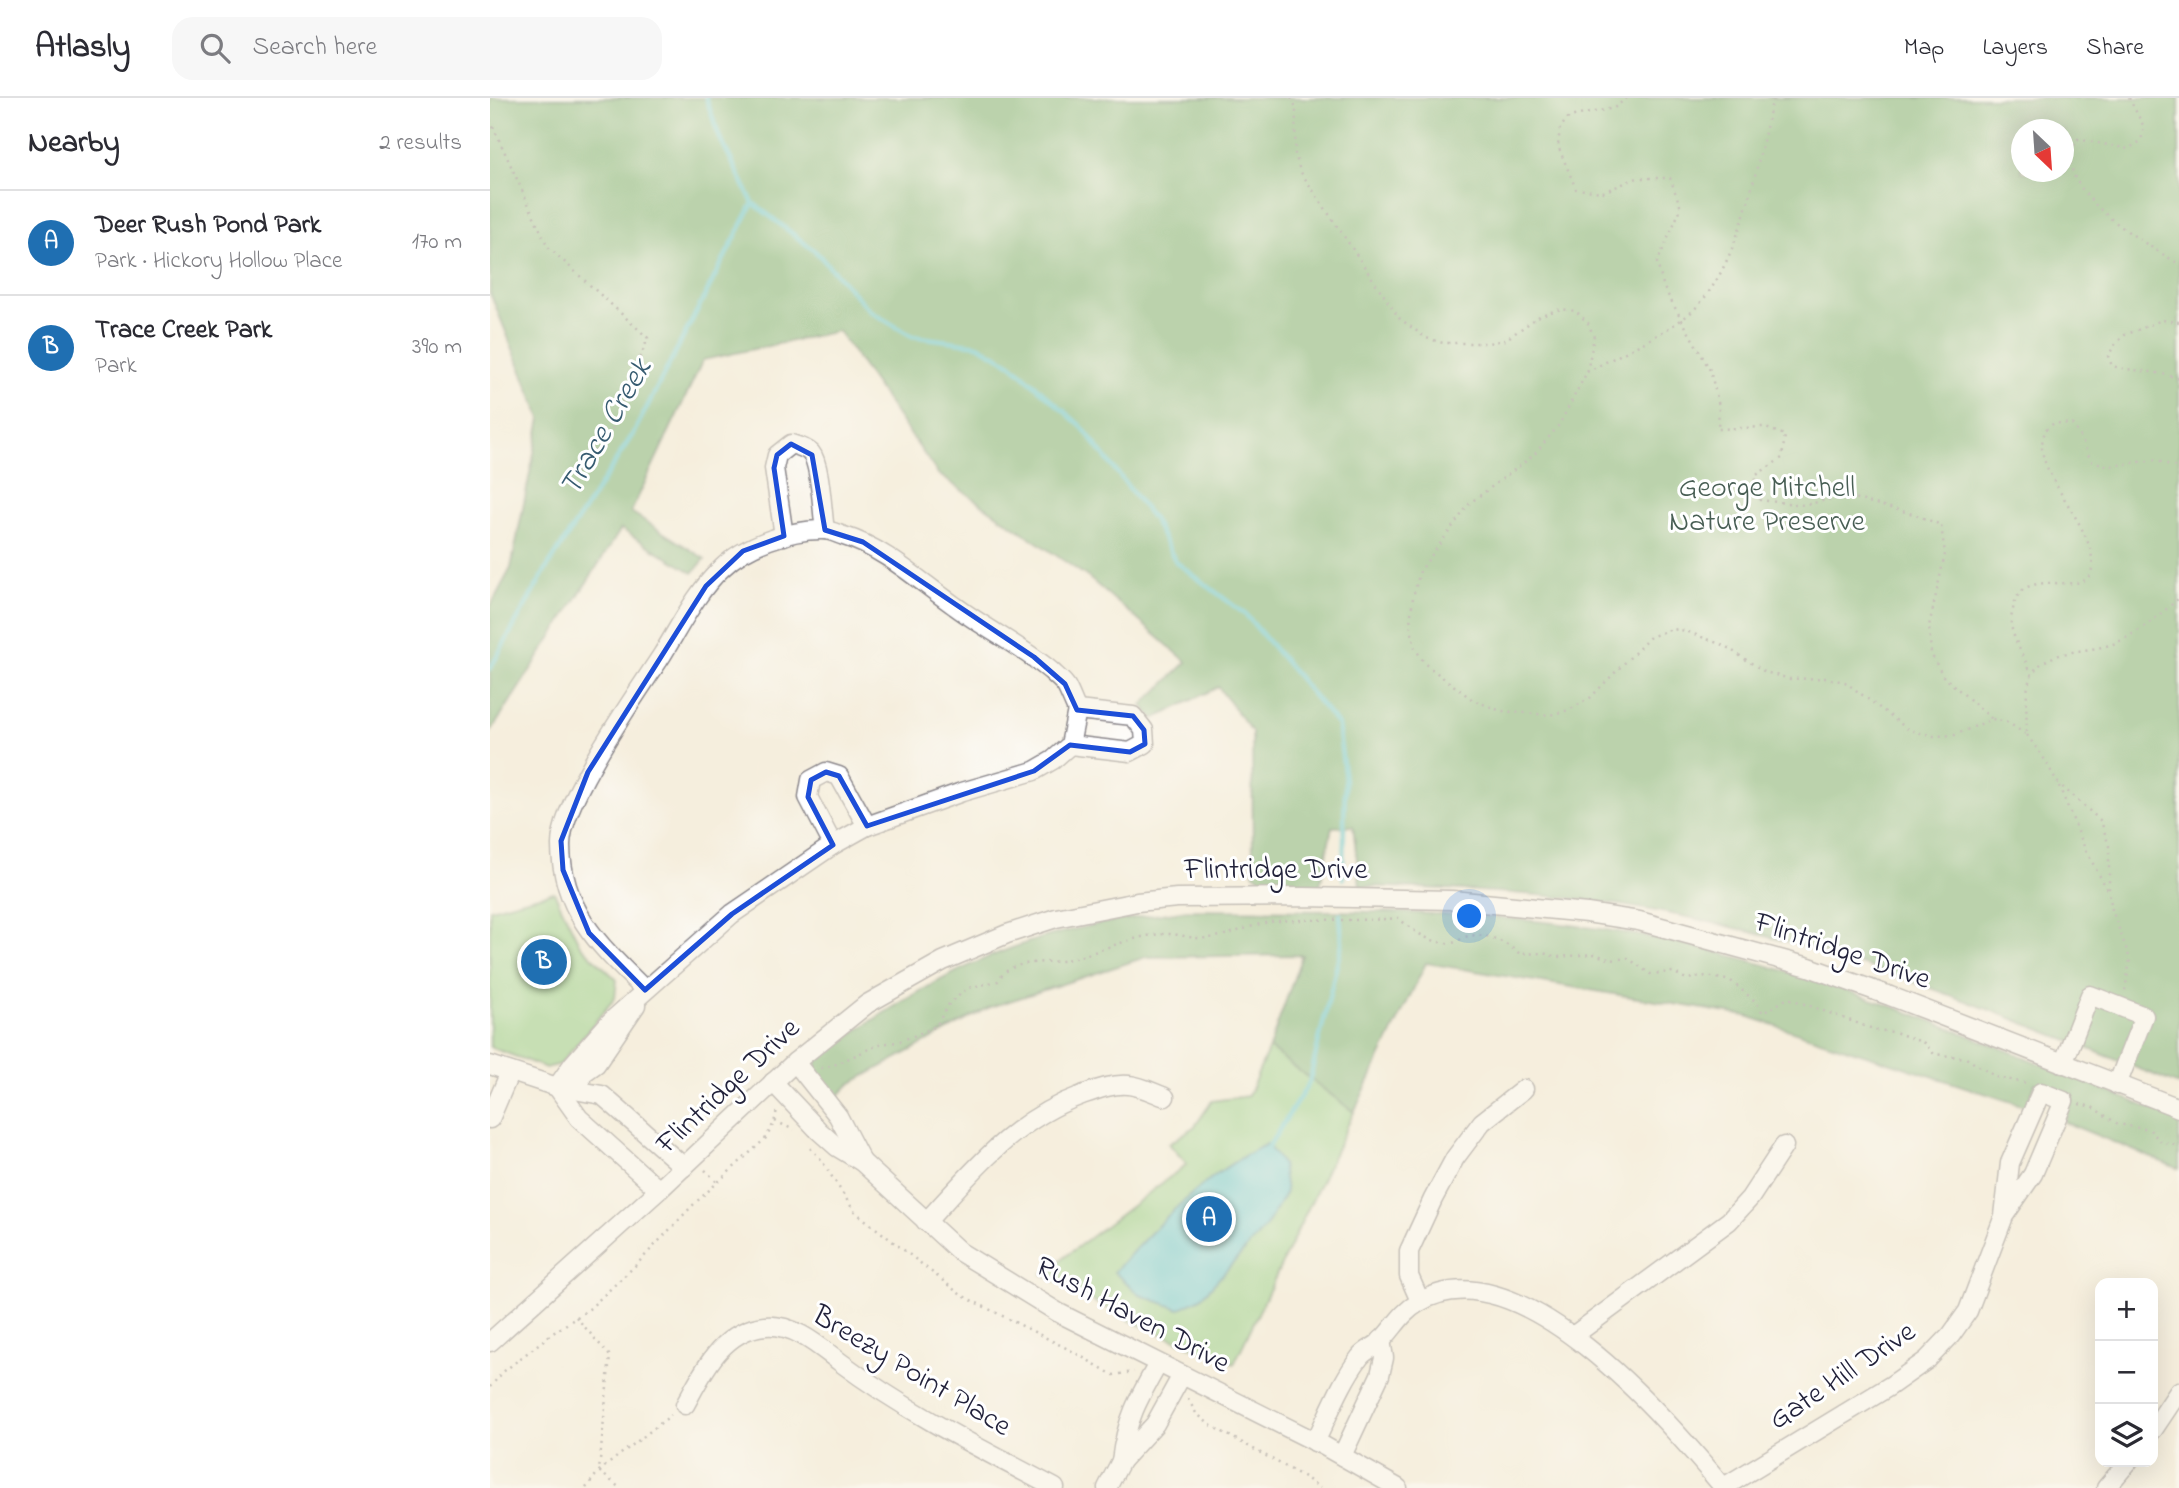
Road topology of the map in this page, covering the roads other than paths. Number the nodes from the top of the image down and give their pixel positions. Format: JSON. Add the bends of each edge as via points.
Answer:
{"nodes":[{"id":1,"x":825,"y":530,"type":"junction"},
{"id":2,"x":784,"y":536,"type":"junction"},
{"id":3,"x":1077,"y":710,"type":"junction"},
{"id":4,"x":1070,"y":745,"type":"junction"},
{"id":5,"x":867,"y":826,"type":"junction"},
{"id":6,"x":833,"y":845,"type":"junction"},
{"id":7,"x":645,"y":990,"type":"junction"},
{"id":8,"x":795,"y":1062,"type":"junction"},
{"id":9,"x":2063,"y":1064,"type":"junction"},
{"id":10,"x":490,"y":1065,"type":"edge"},
{"id":11,"x":510,"y":1072,"type":"junction"},
{"id":12,"x":773,"y":1082,"type":"junction"},
{"id":13,"x":2117,"y":1085,"type":"junction"},
{"id":14,"x":557,"y":1087,"type":"junction"},
{"id":15,"x":1524,"y":1089,"type":"dead end"},
{"id":16,"x":579,"y":1090,"type":"junction"},
{"id":17,"x":1165,"y":1097,"type":"dead end"},
{"id":18,"x":2179,"y":1108,"type":"edge"},
{"id":19,"x":490,"y":1119,"type":"edge"},
{"id":20,"x":1784,"y":1146,"type":"dead end"},
{"id":21,"x":862,"y":1162,"type":"junction"},
{"id":22,"x":691,"y":1165,"type":"junction"},
{"id":23,"x":659,"y":1191,"type":"junction"},
{"id":24,"x":2004,"y":1216,"type":"junction"},
{"id":25,"x":926,"y":1222,"type":"junction"},
{"id":26,"x":1420,"y":1301,"type":"junction"},
{"id":27,"x":1573,"y":1336,"type":"junction"},
{"id":28,"x":1381,"y":1340,"type":"junction"},
{"id":29,"x":490,"y":1342,"type":"edge"},
{"id":30,"x":1158,"y":1364,"type":"junction"},
{"id":31,"x":1182,"y":1376,"type":"junction"},
{"id":32,"x":2179,"y":1391,"type":"edge"},
{"id":33,"x":685,"y":1405,"type":"road end"},
{"id":34,"x":2158,"y":1422,"type":"edge"},
{"id":35,"x":1315,"y":1442,"type":"junction"},
{"id":36,"x":1342,"y":1456,"type":"junction"},
{"id":37,"x":1121,"y":1461,"type":"junction"},
{"id":38,"x":2124,"y":1467,"type":"edge"},
{"id":39,"x":1055,"y":1488,"type":"edge"},
{"id":40,"x":1107,"y":1488,"type":"edge"},
{"id":41,"x":1398,"y":1488,"type":"edge"},
{"id":42,"x":1724,"y":1488,"type":"edge"},
{"id":43,"x":2106,"y":1488,"type":"edge"}],
"edges":[{"from":1,"to":2,"type":"street"},
{"from":1,"to":2,"type":"street","via":[[813,455],[791,444],[777,455],[774,468]]},
{"from":1,"to":3,"type":"street","via":[[863,542],[1034,657],[1065,684]]},
{"from":2,"to":7,"type":"street","via":[[743,551],[705,586],[588,772],[570,811],[561,841],[571,900],[589,933]]},
{"from":3,"to":4,"type":"street"},
{"from":3,"to":4,"type":"street","via":[[1133,716],[1144,730],[1145,744],[1130,752]]},
{"from":4,"to":5,"type":"street","via":[[1034,771]]},
{"from":5,"to":6,"type":"street"},
{"from":5,"to":6,"type":"street","via":[[839,776],[826,772],[811,780],[808,797]]},
{"from":6,"to":7,"type":"street","via":[[733,914]]},
{"from":7,"to":14,"type":"street","via":[[610,1021]]},
{"from":7,"to":16,"type":"street","via":[[596,1064],[582,1074]]},
{"from":8,"to":9,"type":"street","name":"Flintridge Drive","via":[[897,985],[1007,934],[1056,918],[1177,898],[1304,897],[1452,900],[1639,921],[1809,967]]},
{"from":8,"to":12,"type":"street","name":"Flintridge Drive"},
{"from":8,"to":21,"type":"street","name":"Rush Haven Drive","via":[[838,1116]]},
{"from":9,"to":13,"type":"street","name":"Flintridge Drive"},
{"from":9,"to":13,"type":"street","via":[[2090,995],[2144,1016]]},
{"from":10,"to":11,"type":"street"},
{"from":11,"to":14,"type":"street"},
{"from":11,"to":19,"type":"street"},
{"from":12,"to":21,"type":"street","name":"Rush Haven Drive","via":[[837,1147]]},
{"from":12,"to":22,"type":"street","name":"Flintridge Drive"},
{"from":13,"to":18,"type":"street","name":"Flintridge Drive"},
{"from":14,"to":16,"type":"street"},
{"from":14,"to":23,"type":"street","via":[[579,1118]]},
{"from":15,"to":26,"type":"street","via":[[1482,1122],[1433,1199],[1409,1251],[1409,1276]]},
{"from":16,"to":22,"type":"street","via":[[602,1095]]},
{"from":17,"to":25,"type":"street","via":[[1128,1085],[1099,1089],[1042,1113],[980,1163]]},
{"from":20,"to":27,"type":"street","via":[[1730,1222]]},
{"from":21,"to":25,"type":"street","name":"Rush Haven Drive"},
{"from":22,"to":23,"type":"street","name":"Flintridge Drive"},
{"from":23,"to":29,"type":"street","name":"Flintridge Drive"},
{"from":24,"to":24,"type":"street","name":"Gate Hill Drive","via":[[2033,1174],[2064,1101],[2041,1092],[2010,1163]]},
{"from":24,"to":42,"type":"street","name":"Gate Hill Drive","via":[[1968,1311],[1927,1360]]},
{"from":25,"to":30,"type":"street","name":"Rush Haven Drive","via":[[960,1252],[1059,1313]]},
{"from":26,"to":27,"type":"street","via":[[1449,1291],[1492,1292]]},
{"from":26,"to":28,"type":"street"},
{"from":27,"to":42,"type":"street","via":[[1670,1426]]},
{"from":28,"to":35,"type":"street","via":[[1361,1356]]},
{"from":28,"to":36,"type":"street","via":[[1384,1358],[1380,1375]]},
{"from":30,"to":31,"type":"street","name":"Rush Haven Drive"},
{"from":30,"to":37,"type":"street","via":[[1137,1401]]},
{"from":31,"to":35,"type":"street","name":"Rush Haven Drive"},
{"from":31,"to":37,"type":"street","via":[[1155,1424]]},
{"from":32,"to":34,"type":"street"},
{"from":33,"to":39,"type":"street","name":"Breezy Point Place","via":[[706,1366],[742,1331],[784,1328],[804,1336],[933,1425]]},
{"from":35,"to":36,"type":"street","name":"Rush Haven Drive"},
{"from":36,"to":41,"type":"street","name":"Rush Haven Drive"},
{"from":37,"to":40,"type":"street"},
{"from":38,"to":43,"type":"street"}]}
